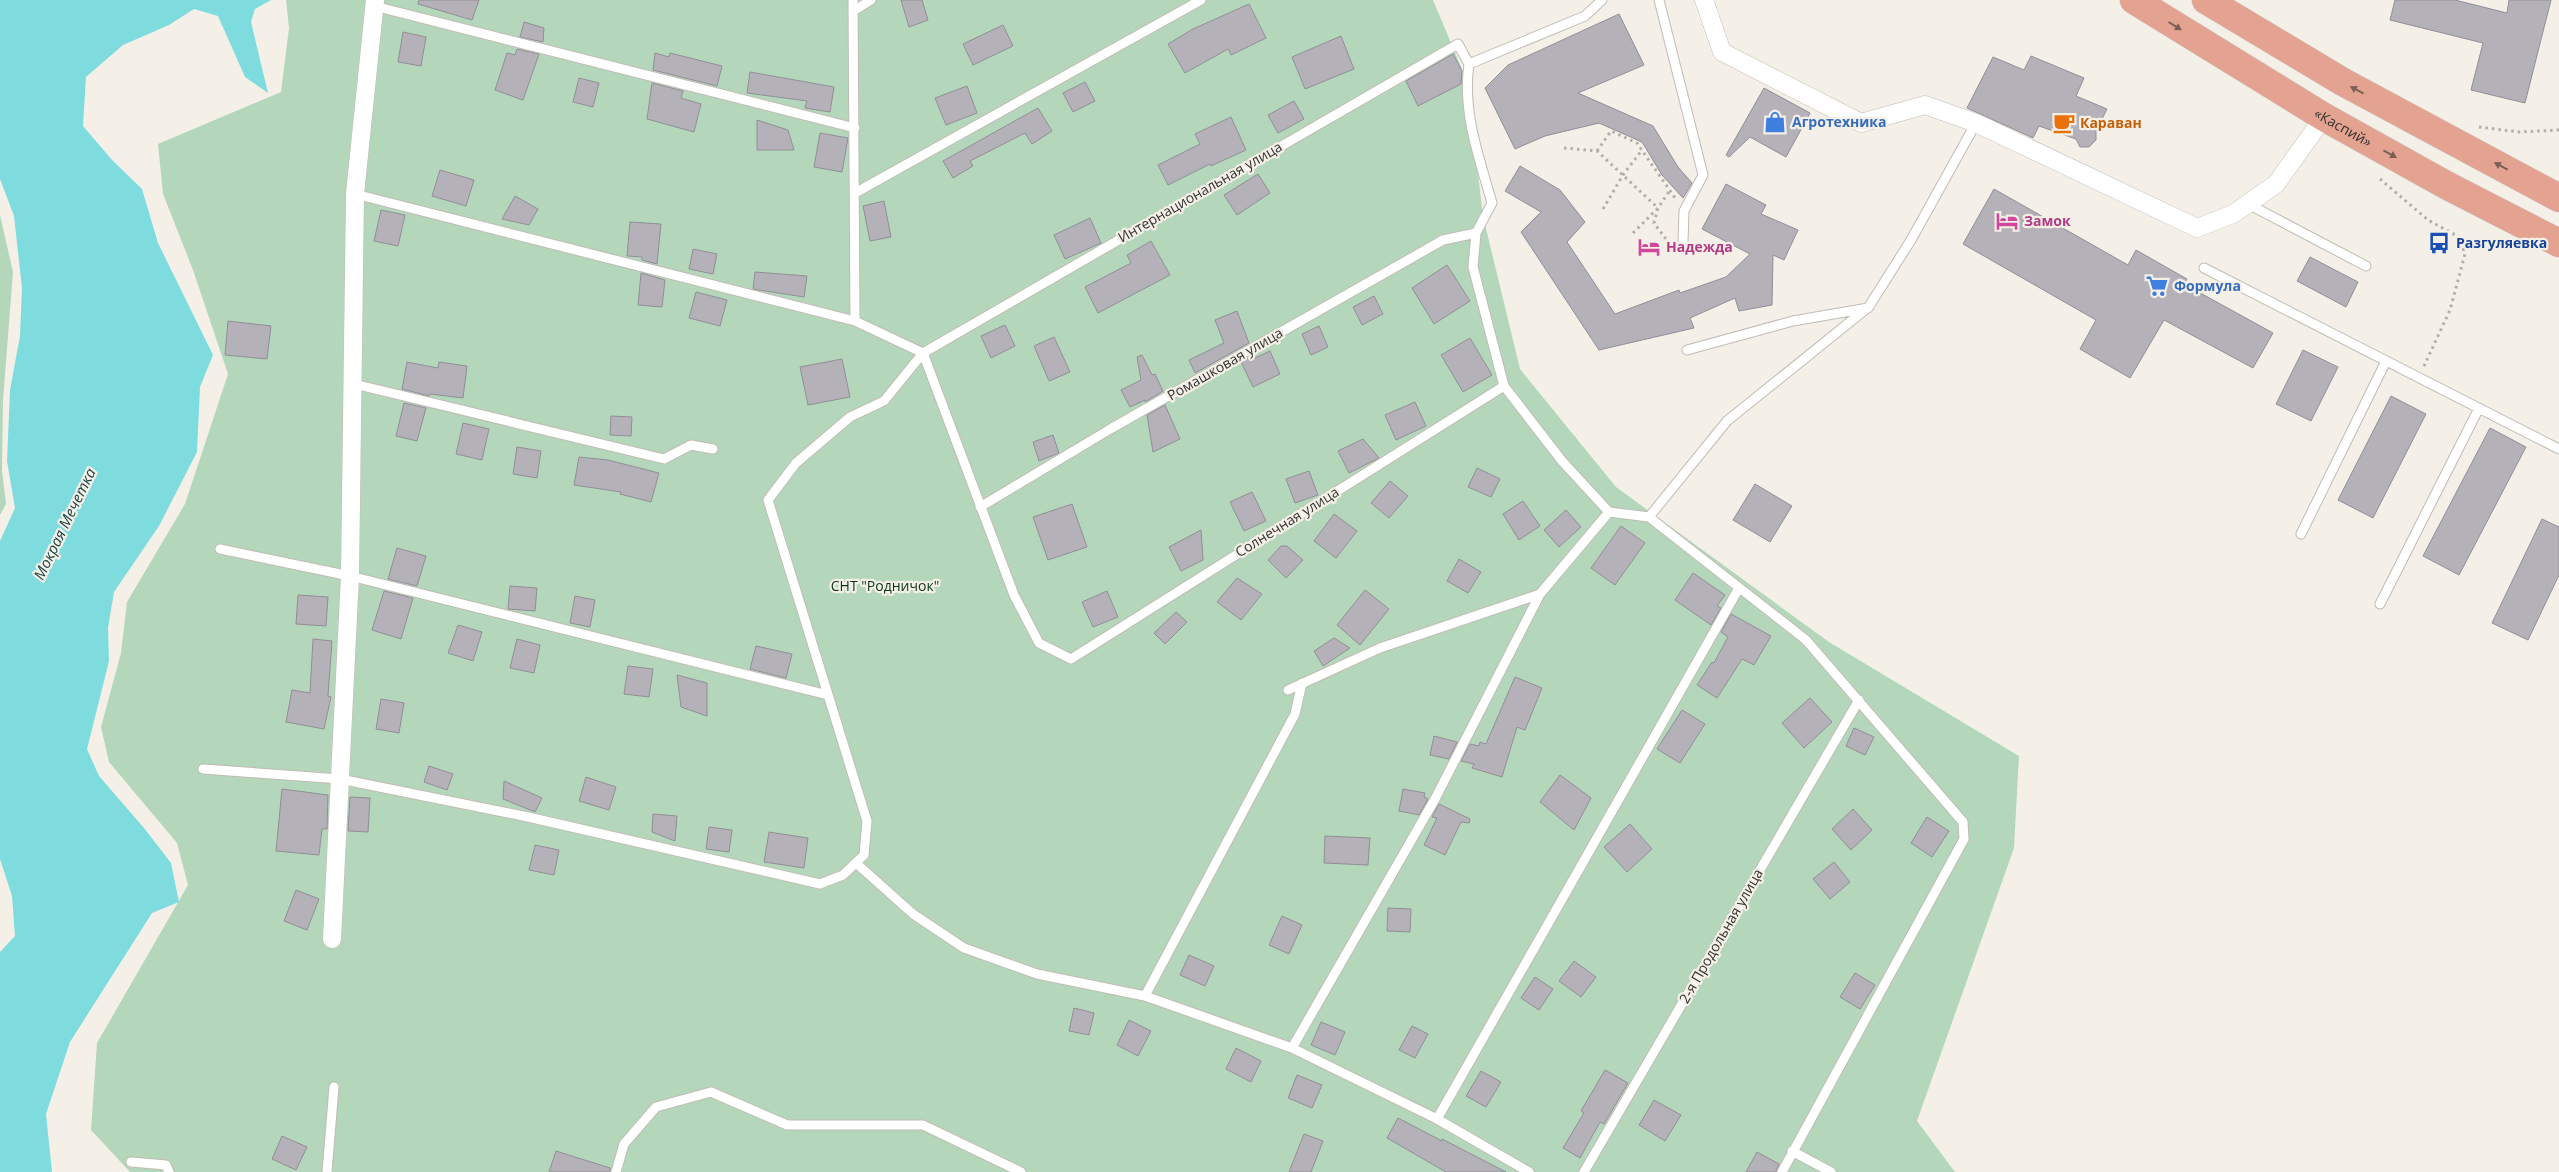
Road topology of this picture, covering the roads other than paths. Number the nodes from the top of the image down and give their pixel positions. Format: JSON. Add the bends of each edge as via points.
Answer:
{"nodes":[{"id":1,"x":854,"y":0,"type":"edge"},
{"id":2,"x":871,"y":0,"type":"edge"},
{"id":3,"x":1201,"y":0,"type":"edge"},
{"id":4,"x":1602,"y":0,"type":"edge"},
{"id":5,"x":1659,"y":0,"type":"edge"},
{"id":6,"x":1704,"y":0,"type":"edge"},
{"id":7,"x":2134,"y":0,"type":"edge"},
{"id":8,"x":2206,"y":0,"type":"edge"},
{"id":9,"x":375,"y":3,"type":"edge"},
{"id":10,"x":855,"y":10,"type":"junction"},
{"id":11,"x":1469,"y":64,"type":"junction"},
{"id":12,"x":2324,"y":117,"type":"junction"},
{"id":13,"x":1976,"y":123,"type":"junction"},
{"id":14,"x":855,"y":128,"type":"junction"},
{"id":15,"x":2552,"y":190,"type":"edge"},
{"id":16,"x":855,"y":193,"type":"junction"},
{"id":17,"x":355,"y":194,"type":"junction"},
{"id":18,"x":2248,"y":204,"type":"junction"},
{"id":19,"x":1476,"y":233,"type":"junction"},
{"id":20,"x":1683,"y":242,"type":"dead end"},
{"id":21,"x":2559,"y":243,"type":"edge"},
{"id":22,"x":2366,"y":266,"type":"dead end"},
{"id":23,"x":2204,"y":268,"type":"dead end"},
{"id":24,"x":1868,"y":308,"type":"junction"},
{"id":25,"x":855,"y":321,"type":"junction"},
{"id":26,"x":1687,"y":350,"type":"dead end"},
{"id":27,"x":923,"y":353,"type":"junction"},
{"id":28,"x":2386,"y":361,"type":"junction"},
{"id":29,"x":354,"y":384,"type":"junction"},
{"id":30,"x":1504,"y":386,"type":"junction"},
{"id":31,"x":2479,"y":408,"type":"junction"},
{"id":32,"x":713,"y":449,"type":"dead end"},
{"id":33,"x":2559,"y":449,"type":"edge"},
{"id":34,"x":980,"y":507,"type":"junction"},
{"id":35,"x":1609,"y":512,"type":"junction"},
{"id":36,"x":1649,"y":517,"type":"junction"},
{"id":37,"x":2301,"y":534,"type":"dead end"},
{"id":38,"x":220,"y":548,"type":"dead end"},
{"id":39,"x":350,"y":576,"type":"junction"},
{"id":40,"x":1739,"y":588,"type":"junction"},
{"id":41,"x":1540,"y":594,"type":"junction"},
{"id":42,"x":2380,"y":604,"type":"dead end"},
{"id":43,"x":1302,"y":684,"type":"junction"},
{"id":44,"x":1288,"y":690,"type":"dead end"},
{"id":45,"x":828,"y":695,"type":"junction"},
{"id":46,"x":1859,"y":700,"type":"junction"},
{"id":47,"x":203,"y":769,"type":"dead end"},
{"id":48,"x":340,"y":780,"type":"junction"},
{"id":49,"x":856,"y":863,"type":"junction"},
{"id":50,"x":332,"y":939,"type":"dead end"},
{"id":51,"x":1145,"y":996,"type":"junction"},
{"id":52,"x":1292,"y":1048,"type":"junction"},
{"id":53,"x":334,"y":1087,"type":"dead end"},
{"id":54,"x":1437,"y":1119,"type":"junction"},
{"id":55,"x":1792,"y":1151,"type":"junction"},
{"id":56,"x":131,"y":1162,"type":"dead end"},
{"id":57,"x":169,"y":1172,"type":"edge"},
{"id":58,"x":327,"y":1172,"type":"edge"},
{"id":59,"x":616,"y":1172,"type":"edge"},
{"id":60,"x":1021,"y":1172,"type":"edge"},
{"id":61,"x":1529,"y":1172,"type":"edge"},
{"id":62,"x":1584,"y":1172,"type":"edge"},
{"id":63,"x":1782,"y":1172,"type":"edge"},
{"id":64,"x":1831,"y":1172,"type":"edge"}],
"edges":[{"from":1,"to":10,"type":"lane"},
{"from":2,"to":10,"type":"lane"},
{"from":3,"to":16,"type":"lane"},
{"from":4,"to":11,"type":"lane","via":[[1585,16]]},
{"from":5,"to":20,"type":"lane","via":[[1703,175],[1684,211]]},
{"from":6,"to":13,"type":"street","via":[[1722,52],[1861,123],[1925,105]]},
{"from":7,"to":12,"type":"highway","name":"«Каспий»","one_way":true},
{"from":15,"to":8,"type":"highway","one_way":true,"via":[[2343,82]]},
{"from":9,"to":14,"type":"lane"},
{"from":9,"to":17,"type":"street"},
{"from":10,"to":14,"type":"lane"},
{"from":11,"to":19,"type":"lane","via":[[1465,88],[1470,127],[1492,203]]},
{"from":11,"to":27,"type":"lane","name":"Интернациональная улица","via":[[1458,44]]},
{"from":12,"to":18,"type":"street","via":[[2276,184]]},
{"from":12,"to":21,"type":"highway","name":"«Каспий»","one_way":true},
{"from":13,"to":18,"type":"street","via":[[2197,228],[2233,214]]},
{"from":13,"to":24,"type":"lane","via":[[1911,240]]},
{"from":14,"to":16,"type":"lane"},
{"from":16,"to":25,"type":"lane"},
{"from":17,"to":25,"type":"lane"},
{"from":17,"to":29,"type":"street"},
{"from":18,"to":22,"type":"lane"},
{"from":19,"to":30,"type":"lane","via":[[1473,267]]},
{"from":19,"to":34,"type":"lane","name":"Ромашковая улица","via":[[1443,240]]},
{"from":23,"to":28,"type":"lane"},
{"from":24,"to":26,"type":"lane","via":[[1793,321]]},
{"from":24,"to":36,"type":"lane","via":[[1727,421]]},
{"from":25,"to":27,"type":"lane"},
{"from":27,"to":34,"type":"lane"},
{"from":27,"to":45,"type":"lane","via":[[884,401],[850,417],[796,463],[768,500]]},
{"from":28,"to":31,"type":"lane"},
{"from":28,"to":37,"type":"lane"},
{"from":29,"to":32,"type":"lane","via":[[664,459],[691,445]]},
{"from":29,"to":39,"type":"street"},
{"from":30,"to":34,"type":"lane","name":"Солнечная улица","via":[[1070,659],[1039,642],[1014,596]]},
{"from":30,"to":35,"type":"lane","via":[[1562,461]]},
{"from":31,"to":33,"type":"lane"},
{"from":31,"to":42,"type":"lane"},
{"from":35,"to":36,"type":"lane"},
{"from":35,"to":41,"type":"lane"},
{"from":36,"to":40,"type":"lane"},
{"from":38,"to":39,"type":"lane"},
{"from":39,"to":45,"type":"lane"},
{"from":39,"to":48,"type":"street"},
{"from":40,"to":46,"type":"lane","via":[[1806,640]]},
{"from":40,"to":54,"type":"lane"},
{"from":41,"to":43,"type":"lane","via":[[1380,648]]},
{"from":41,"to":52,"type":"lane","via":[[1435,799]]},
{"from":43,"to":44,"type":"lane"},
{"from":43,"to":51,"type":"lane","via":[[1295,714]]},
{"from":45,"to":49,"type":"lane","via":[[868,821],[864,856]]},
{"from":46,"to":55,"type":"lane","via":[[1963,822],[1964,839]]},
{"from":46,"to":62,"type":"lane","name":"2-я Продольная улица"},
{"from":47,"to":48,"type":"lane"},
{"from":48,"to":49,"type":"lane","via":[[528,817],[820,884],[843,875]]},
{"from":48,"to":50,"type":"street"},
{"from":49,"to":51,"type":"lane","via":[[913,914],[964,948],[1037,974]]},
{"from":51,"to":52,"type":"lane"},
{"from":52,"to":54,"type":"lane"},
{"from":53,"to":58,"type":"lane"},
{"from":54,"to":61,"type":"lane"},
{"from":55,"to":63,"type":"lane"},
{"from":55,"to":64,"type":"lane"},
{"from":56,"to":57,"type":"lane","via":[[166,1165]]},
{"from":59,"to":60,"type":"lane","via":[[624,1144],[656,1108],[711,1092],[787,1125],[923,1125]]}]}
